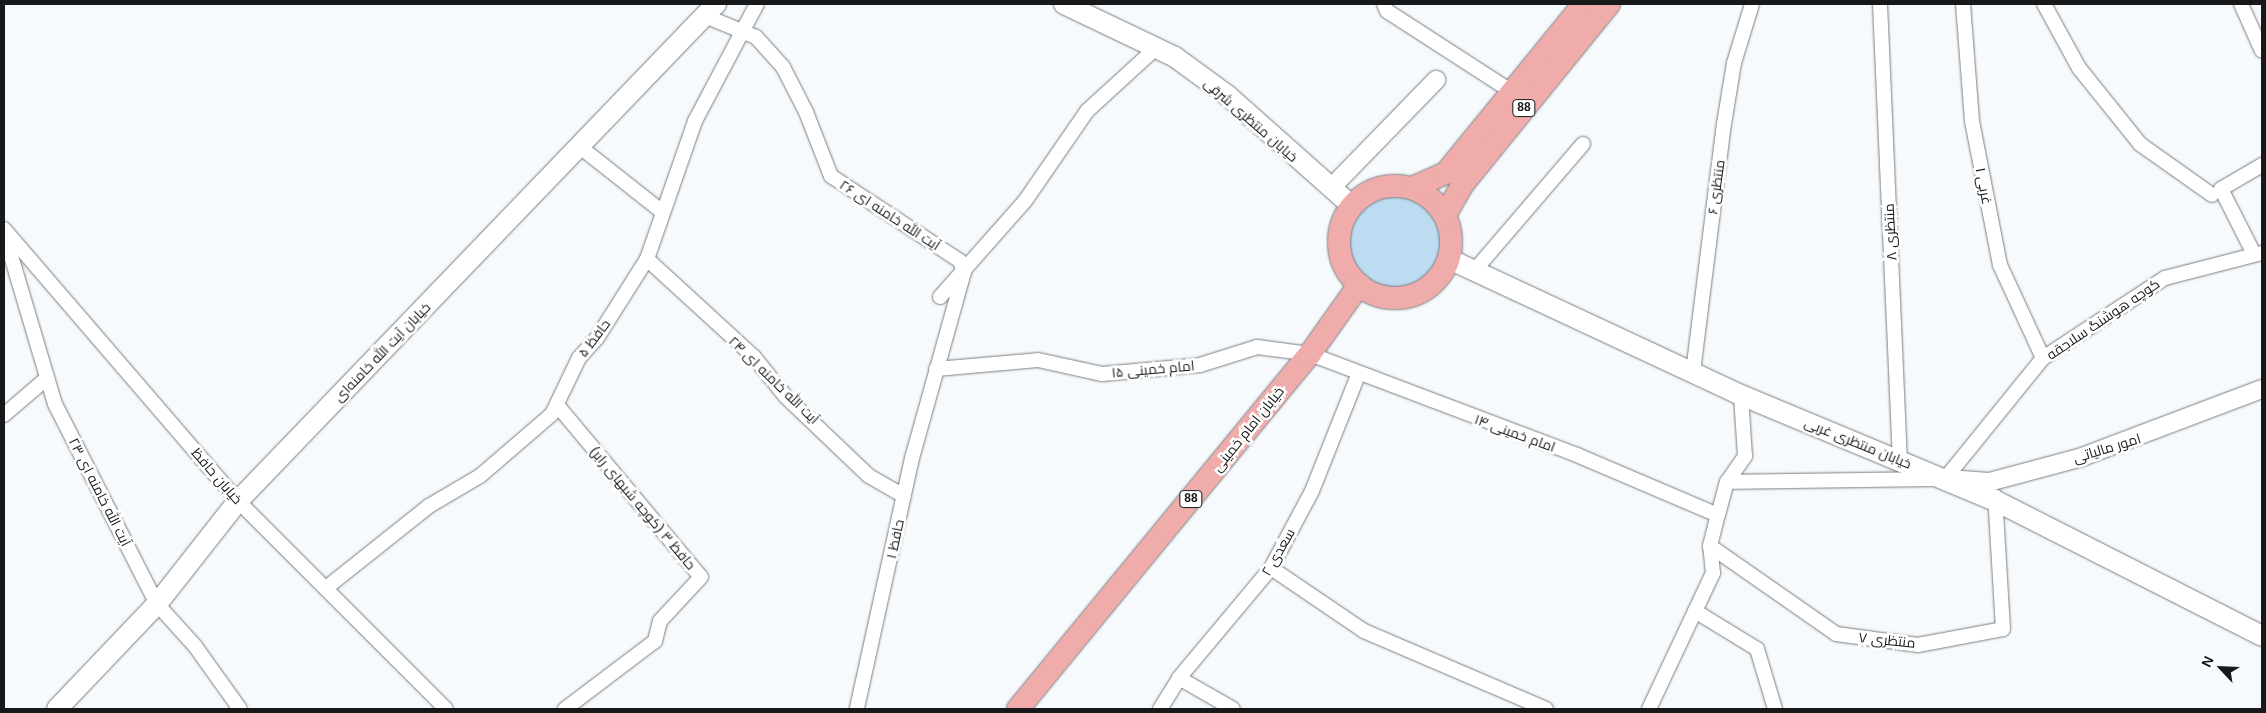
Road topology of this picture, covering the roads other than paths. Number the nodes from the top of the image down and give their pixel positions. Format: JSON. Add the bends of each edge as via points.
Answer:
{"nodes":[{"id":1,"x":757,"y":4,"type":"edge"},
{"id":2,"x":1064,"y":4,"type":"edge"},
{"id":3,"x":1384,"y":4,"type":"edge"},
{"id":4,"x":1609,"y":4,"type":"edge"},
{"id":5,"x":1752,"y":4,"type":"edge"},
{"id":6,"x":1872,"y":4,"type":"edge"},
{"id":7,"x":1880,"y":4,"type":"edge"},
{"id":8,"x":1963,"y":4,"type":"edge"},
{"id":9,"x":2044,"y":4,"type":"edge"},
{"id":10,"x":2241,"y":4,"type":"edge"},
{"id":11,"x":1576,"y":6,"type":"edge"},
{"id":12,"x":711,"y":10,"type":"edge"},
{"id":13,"x":1157,"y":47,"type":"junction"},
{"id":14,"x":2262,"y":51,"type":"edge"},
{"id":15,"x":1436,"y":80,"type":"dead end"},
{"id":16,"x":1512,"y":92,"type":"junction"},
{"id":17,"x":1583,"y":144,"type":"dead end"},
{"id":18,"x":579,"y":146,"type":"junction"},
{"id":19,"x":2262,"y":165,"type":"edge"},
{"id":20,"x":1331,"y":188,"type":"junction"},
{"id":21,"x":1412,"y":188,"type":"junction"},
{"id":22,"x":2212,"y":195,"type":"dead end"},
{"id":23,"x":1352,"y":206,"type":"junction"},
{"id":24,"x":660,"y":210,"type":"junction"},
{"id":25,"x":1445,"y":216,"type":"junction"},
{"id":26,"x":4,"y":230,"type":"edge"},
{"id":27,"x":2258,"y":253,"type":"edge"},
{"id":28,"x":648,"y":259,"type":"junction"},
{"id":29,"x":1449,"y":259,"type":"junction"},
{"id":30,"x":1475,"y":270,"type":"junction"},
{"id":31,"x":964,"y":272,"type":"junction"},
{"id":32,"x":1359,"y":285,"type":"junction"},
{"id":33,"x":940,"y":297,"type":"dead end"},
{"id":34,"x":1310,"y":354,"type":"junction"},
{"id":35,"x":2043,"y":358,"type":"junction"},
{"id":36,"x":936,"y":369,"type":"junction"},
{"id":37,"x":1692,"y":372,"type":"junction"},
{"id":38,"x":1359,"y":373,"type":"junction"},
{"id":39,"x":46,"y":378,"type":"junction"},
{"id":40,"x":2262,"y":389,"type":"edge"},
{"id":41,"x":1741,"y":395,"type":"junction"},
{"id":42,"x":557,"y":405,"type":"junction"},
{"id":43,"x":4,"y":415,"type":"edge"},
{"id":44,"x":1900,"y":460,"type":"junction"},
{"id":45,"x":1945,"y":479,"type":"junction"},
{"id":46,"x":1727,"y":482,"type":"junction"},
{"id":47,"x":1989,"y":482,"type":"junction"},
{"id":48,"x":904,"y":496,"type":"junction"},
{"id":49,"x":238,"y":501,"type":"junction"},
{"id":50,"x":1998,"y":502,"type":"junction"},
{"id":51,"x":1718,"y":515,"type":"junction"},
{"id":52,"x":1710,"y":546,"type":"junction"},
{"id":53,"x":1271,"y":568,"type":"junction"},
{"id":54,"x":326,"y":588,"type":"junction"},
{"id":55,"x":157,"y":604,"type":"junction"},
{"id":56,"x":1695,"y":611,"type":"junction"},
{"id":57,"x":2262,"y":636,"type":"edge"},
{"id":58,"x":1179,"y":678,"type":"junction"},
{"id":59,"x":57,"y":709,"type":"edge"},
{"id":60,"x":240,"y":709,"type":"edge"},
{"id":61,"x":446,"y":709,"type":"edge"},
{"id":62,"x":564,"y":709,"type":"edge"},
{"id":63,"x":857,"y":709,"type":"edge"},
{"id":64,"x":1018,"y":709,"type":"edge"},
{"id":65,"x":1160,"y":709,"type":"edge"},
{"id":66,"x":1233,"y":709,"type":"edge"},
{"id":67,"x":1546,"y":709,"type":"edge"},
{"id":68,"x":1649,"y":709,"type":"edge"},
{"id":69,"x":1775,"y":709,"type":"edge"}],
"edges":[{"from":1,"to":24,"type":"street","name":"حافظ ۵","via":[[695,121]]},
{"from":2,"to":13,"type":"main road","name":"خیابان منتظری شرقی"},
{"from":3,"to":16,"type":"street","via":[[1387,11]]},
{"from":4,"to":25,"type":"main road","number":"88","via":[[1462,185]]},
{"from":5,"to":37,"type":"street","name":"منتظری ۶","via":[[1729,89]]},
{"from":6,"to":7,"type":"street"},
{"from":7,"to":44,"type":"street","name":"منتظری ۸"},
{"from":8,"to":35,"type":"street","name":"غربی ۱","via":[[1972,121],[2000,265]]},
{"from":9,"to":22,"type":"street","via":[[2078,68],[2140,144]]},
{"from":10,"to":14,"type":"street"},
{"from":11,"to":16,"type":"main road","number":"88"},
{"from":12,"to":18,"type":"main road","name":"خیابان آیت الله خامنه‌ای"},
{"from":12,"to":31,"type":"street","name":"آیت الله خامنه ای ۲۶","via":[[756,37],[783,67],[806,112],[831,176],[960,261]]},
{"from":13,"to":20,"type":"main road","name":"خیابان منتظری شرقی","via":[[1227,95]]},
{"from":13,"to":31,"type":"street","via":[[1087,111],[1025,201]]},
{"from":15,"to":20,"type":"street"},
{"from":16,"to":21,"type":"main road","number":"88","via":[[1446,173]]},
{"from":17,"to":30,"type":"street"},
{"from":18,"to":24,"type":"street"},
{"from":18,"to":49,"type":"main road","name":"خیابان آیت الله خامنه‌ای"},
{"from":19,"to":27,"type":"street","name":"کوچه هوشنگ سلاجقه","via":[[2221,189]]},
{"from":20,"to":23,"type":"main road","name":"خیابان منتظری شرقی"},
{"from":21,"to":23,"type":"main road","number":"88","via":[[1379,188]]},
{"from":21,"to":25,"type":"main road","via":[[1426,194]]},
{"from":23,"to":32,"type":"main road","via":[[1339,238],[1340,256]]},
{"from":24,"to":28,"type":"street","name":"حافظ ۵"},
{"from":25,"to":29,"type":"main road","via":[[1450,229]]},
{"from":26,"to":39,"type":"street","name":"آیت الله خامنه ای ۲۳"},
{"from":26,"to":49,"type":"street","name":"خیابان حافظ"},
{"from":27,"to":35,"type":"street","name":"کوچه هوشنگ سلاجقه","via":[[2164,278]]},
{"from":28,"to":42,"type":"street","name":"حافظ ۵","via":[[597,338],[579,358]]},
{"from":28,"to":48,"type":"street","name":"آیت الله خامنه ای ۲۴","via":[[754,357],[786,396],[869,476]]},
{"from":29,"to":30,"type":"main road","name":"خیابان منتظری غربی"},
{"from":29,"to":32,"type":"main road","via":[[1434,282],[1411,296],[1393,298]]},
{"from":30,"to":37,"type":"main road","name":"خیابان منتظری غربی"},
{"from":31,"to":33,"type":"street"},
{"from":31,"to":36,"type":"street"},
{"from":32,"to":34,"type":"main road","name":"خیابان امام خمینی","number":"88"},
{"from":34,"to":36,"type":"street","name":"امام خمینی ۱۵","via":[[1258,347],[1200,365],[1102,374],[1038,360]]},
{"from":34,"to":38,"type":"street","name":"امام خمینی ۱۴"},
{"from":34,"to":64,"type":"main road","name":"خیابان امام خمینی","number":"88"},
{"from":35,"to":45,"type":"street","name":"کوچه هوشنگ سلاجقه"},
{"from":36,"to":48,"type":"street","name":"حافظ ۱"},
{"from":37,"to":41,"type":"main road","name":"خیابان منتظری غربی"},
{"from":38,"to":51,"type":"street","name":"امام خمینی ۱۴"},
{"from":38,"to":53,"type":"street","name":"سعدی ۲","via":[[1312,491]]},
{"from":39,"to":43,"type":"street"},
{"from":39,"to":55,"type":"street","name":"آیت الله خامنه ای ۲۳","via":[[55,404]]},
{"from":40,"to":47,"type":"street","name":"امور مالیاتی","via":[[2144,437]]},
{"from":41,"to":44,"type":"main road","name":"خیابان منتظری غربی"},
{"from":41,"to":46,"type":"street","via":[[1745,456]]},
{"from":42,"to":54,"type":"street","name":"حافظ ۵","via":[[552,414],[480,476],[430,506]]},
{"from":42,"to":62,"type":"street","name":"حافظ ۳ (کوچه شبهای رابر)","via":[[701,577],[660,621],[655,640]]},
{"from":44,"to":45,"type":"main road","name":"خیابان منتظری غربی"},
{"from":45,"to":46,"type":"street"},
{"from":45,"to":47,"type":"street","name":"امور مالیاتی"},
{"from":45,"to":50,"type":"main road","name":"خیابان منتظری غربی"},
{"from":46,"to":51,"type":"street"},
{"from":47,"to":50,"type":"street","name":"منتظری ۷"},
{"from":48,"to":63,"type":"street","name":"حافظ ۱"},
{"from":49,"to":54,"type":"street","name":"خیابان حافظ"},
{"from":49,"to":55,"type":"main road","name":"خیابان آیت الله خامنه‌ای"},
{"from":50,"to":52,"type":"street","name":"منتظری ۷","via":[[2003,629],[1918,644],[1836,634]]},
{"from":50,"to":57,"type":"main road","name":"خیابان منتظری غربی"},
{"from":51,"to":52,"type":"street"},
{"from":52,"to":56,"type":"street","via":[[1713,573]]},
{"from":53,"to":58,"type":"street","name":"سعدی ۲"},
{"from":53,"to":67,"type":"street","via":[[1364,631]]},
{"from":54,"to":61,"type":"street","name":"خیابان حافظ"},
{"from":55,"to":59,"type":"main road","name":"خیابان آیت الله خامنه‌ای"},
{"from":55,"to":60,"type":"street","name":"آیت الله خامنه ای ۲۳","via":[[195,646]]},
{"from":56,"to":68,"type":"street"},
{"from":56,"to":69,"type":"street","via":[[1757,649]]},
{"from":58,"to":65,"type":"street","name":"سعدی ۲"},
{"from":58,"to":66,"type":"street"}]}
